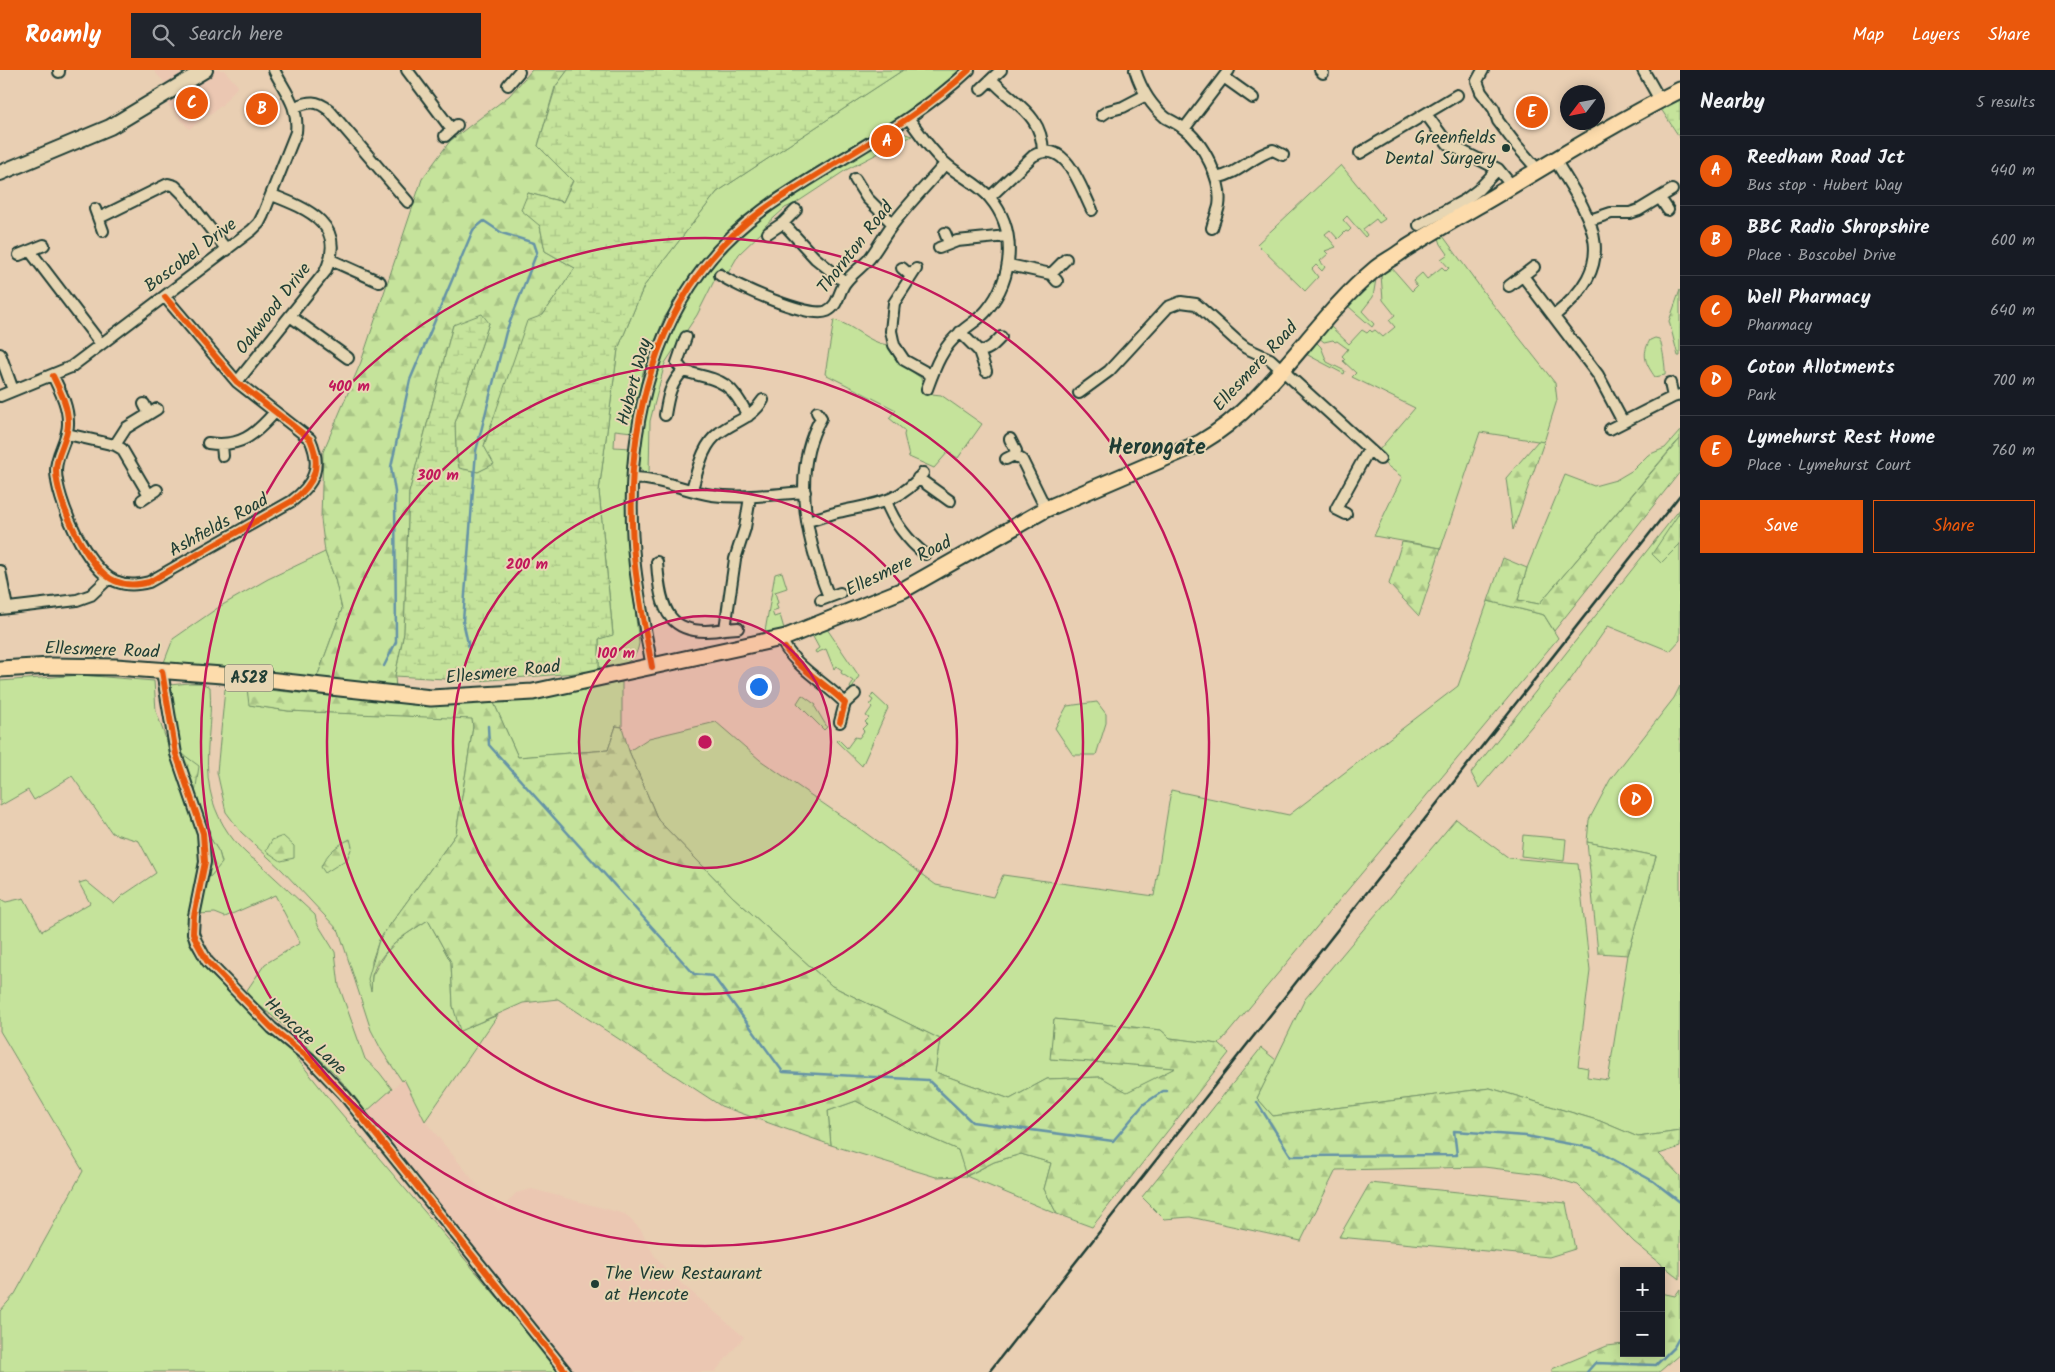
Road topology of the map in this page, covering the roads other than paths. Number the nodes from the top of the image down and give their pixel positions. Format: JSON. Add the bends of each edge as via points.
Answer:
{"nodes":[{"id":1,"x":205,"y":70,"type":"edge"},
{"id":2,"x":273,"y":70,"type":"edge"},
{"id":3,"x":407,"y":70,"type":"edge"},
{"id":4,"x":969,"y":70,"type":"edge"},
{"id":5,"x":1001,"y":70,"type":"edge"},
{"id":6,"x":1135,"y":70,"type":"edge"},
{"id":7,"x":1484,"y":70,"type":"edge"},
{"id":8,"x":1643,"y":70,"type":"edge"},
{"id":9,"x":1227,"y":74,"type":"edge"},
{"id":10,"x":992,"y":80,"type":"junction"},
{"id":11,"x":981,"y":89,"type":"dead end"},
{"id":12,"x":1680,"y":90,"type":"edge"},
{"id":13,"x":1458,"y":95,"type":"dead end"},
{"id":14,"x":1146,"y":96,"type":"junction"},
{"id":15,"x":1253,"y":98,"type":"dead end"},
{"id":16,"x":1660,"y":100,"type":"junction"},
{"id":17,"x":295,"y":107,"type":"junction"},
{"id":18,"x":1105,"y":110,"type":"dead end"},
{"id":19,"x":1426,"y":114,"type":"junction"},
{"id":20,"x":909,"y":119,"type":"junction"},
{"id":21,"x":1184,"y":128,"type":"junction"},
{"id":22,"x":451,"y":130,"type":"dead end"},
{"id":23,"x":1044,"y":152,"type":"junction"},
{"id":24,"x":1360,"y":154,"type":"dead end"},
{"id":25,"x":1283,"y":155,"type":"dead end"},
{"id":26,"x":1554,"y":160,"type":"junction"},
{"id":27,"x":946,"y":164,"type":"junction"},
{"id":28,"x":1498,"y":169,"type":"junction"},
{"id":29,"x":1538,"y":170,"type":"junction"},
{"id":30,"x":0,"y":173,"type":"edge"},
{"id":31,"x":1216,"y":178,"type":"junction"},
{"id":32,"x":856,"y":179,"type":"dead end"},
{"id":33,"x":1512,"y":186,"type":"junction"},
{"id":34,"x":1672,"y":190,"type":"dead end"},
{"id":35,"x":272,"y":195,"type":"junction"},
{"id":36,"x":406,"y":195,"type":"dead end"},
{"id":37,"x":990,"y":197,"type":"junction"},
{"id":38,"x":1660,"y":198,"type":"junction"},
{"id":39,"x":796,"y":210,"type":"dead end"},
{"id":40,"x":1092,"y":210,"type":"dead end"},
{"id":41,"x":1668,"y":210,"type":"dead end"},
{"id":42,"x":1590,"y":220,"type":"junction"},
{"id":43,"x":1210,"y":222,"type":"dead end"},
{"id":44,"x":783,"y":223,"type":"junction"},
{"id":45,"x":893,"y":224,"type":"junction"},
{"id":46,"x":1419,"y":225,"type":"dead end"},
{"id":47,"x":104,"y":231,"type":"dead end"},
{"id":48,"x":768,"y":233,"type":"dead end"},
{"id":49,"x":945,"y":233,"type":"dead end"},
{"id":50,"x":1007,"y":236,"type":"junction"},
{"id":51,"x":949,"y":243,"type":"junction"},
{"id":52,"x":44,"y":245,"type":"dead end"},
{"id":53,"x":939,"y":248,"type":"dead end"},
{"id":54,"x":226,"y":250,"type":"junction"},
{"id":55,"x":30,"y":251,"type":"junction"},
{"id":56,"x":19,"y":255,"type":"dead end"},
{"id":57,"x":1066,"y":259,"type":"dead end"},
{"id":58,"x":331,"y":260,"type":"junction"},
{"id":59,"x":1009,"y":265,"type":"junction"},
{"id":60,"x":902,"y":268,"type":"dead end"},
{"id":61,"x":1534,"y":268,"type":"dead end"},
{"id":62,"x":720,"y":275,"type":"dead end"},
{"id":63,"x":375,"y":276,"type":"dead end"},
{"id":64,"x":1523,"y":276,"type":"junction"},
{"id":65,"x":845,"y":282,"type":"junction"},
{"id":66,"x":1509,"y":286,"type":"dead end"},
{"id":67,"x":165,"y":297,"type":"junction"},
{"id":68,"x":290,"y":316,"type":"junction"},
{"id":69,"x":1554,"y":316,"type":"junction"},
{"id":70,"x":960,"y":332,"type":"junction"},
{"id":71,"x":686,"y":337,"type":"dead end"},
{"id":72,"x":1001,"y":337,"type":"dead end"},
{"id":73,"x":101,"y":344,"type":"junction"},
{"id":74,"x":979,"y":351,"type":"junction"},
{"id":75,"x":0,"y":354,"type":"edge"},
{"id":76,"x":347,"y":359,"type":"dead end"},
{"id":77,"x":1282,"y":370,"type":"junction"},
{"id":78,"x":683,"y":371,"type":"junction"},
{"id":79,"x":986,"y":371,"type":"dead end"},
{"id":80,"x":931,"y":375,"type":"junction"},
{"id":81,"x":53,"y":376,"type":"junction"},
{"id":82,"x":237,"y":382,"type":"junction"},
{"id":83,"x":1670,"y":383,"type":"dead end"},
{"id":84,"x":927,"y":389,"type":"dead end"},
{"id":85,"x":13,"y":390,"type":"junction"},
{"id":86,"x":1079,"y":393,"type":"dead end"},
{"id":87,"x":0,"y":396,"type":"edge"},
{"id":88,"x":1677,"y":396,"type":"edge"},
{"id":89,"x":763,"y":400,"type":"dead end"},
{"id":90,"x":150,"y":409,"type":"dead end"},
{"id":91,"x":275,"y":412,"type":"junction"},
{"id":92,"x":817,"y":412,"type":"dead end"},
{"id":93,"x":665,"y":415,"type":"dead end"},
{"id":94,"x":748,"y":416,"type":"junction"},
{"id":95,"x":1623,"y":422,"type":"junction"},
{"id":96,"x":1610,"y":429,"type":"dead end"},
{"id":97,"x":67,"y":434,"type":"junction"},
{"id":98,"x":1010,"y":439,"type":"dead end"},
{"id":99,"x":208,"y":443,"type":"dead end"},
{"id":100,"x":115,"y":444,"type":"junction"},
{"id":101,"x":222,"y":445,"type":"junction"},
{"id":102,"x":1369,"y":448,"type":"junction"},
{"id":103,"x":223,"y":456,"type":"dead end"},
{"id":104,"x":1380,"y":459,"type":"dead end"},
{"id":105,"x":633,"y":478,"type":"junction"},
{"id":106,"x":692,"y":489,"type":"junction"},
{"id":107,"x":805,"y":492,"type":"junction"},
{"id":108,"x":149,"y":495,"type":"dead end"},
{"id":109,"x":750,"y":497,"type":"junction"},
{"id":110,"x":886,"y":501,"type":"junction"},
{"id":111,"x":950,"y":501,"type":"dead end"},
{"id":112,"x":1337,"y":509,"type":"dead end"},
{"id":113,"x":1046,"y":510,"type":"junction"},
{"id":114,"x":808,"y":521,"type":"junction"},
{"id":115,"x":920,"y":555,"type":"dead end"},
{"id":116,"x":657,"y":562,"type":"dead end"},
{"id":117,"x":0,"y":571,"type":"edge"},
{"id":118,"x":109,"y":578,"type":"junction"},
{"id":119,"x":840,"y":593,"type":"dead end"},
{"id":120,"x":4,"y":609,"type":"edge"},
{"id":121,"x":738,"y":628,"type":"dead end"},
{"id":122,"x":725,"y":629,"type":"junction"},
{"id":123,"x":781,"y":638,"type":"junction"},
{"id":124,"x":652,"y":667,"type":"junction"},
{"id":125,"x":0,"y":669,"type":"edge"},
{"id":126,"x":162,"y":671,"type":"junction"},
{"id":127,"x":855,"y":694,"type":"dead end"},
{"id":128,"x":846,"y":703,"type":"junction"},
{"id":129,"x":840,"y":722,"type":"dead end"},
{"id":130,"x":566,"y":1372,"type":"edge"}],
"edges":[{"from":1,"to":30,"type":"street","via":[[110,127]]},
{"from":2,"to":17,"type":"street","name":"Boscobel Drive"},
{"from":3,"to":22,"type":"street"},
{"from":4,"to":20,"type":"street","name":"Hubert Way"},
{"from":5,"to":10,"type":"street"},
{"from":6,"to":14,"type":"street"},
{"from":7,"to":29,"type":"street","via":[[1477,81],[1481,92],[1494,109],[1498,121]]},
{"from":8,"to":16,"type":"street"},
{"from":9,"to":15,"type":"street"},
{"from":9,"to":21,"type":"street"},
{"from":10,"to":11,"type":"street"},
{"from":10,"to":23,"type":"street","via":[[1036,122]]},
{"from":12,"to":16,"type":"main road","name":"Ellesmere Road","number":"A528"},
{"from":13,"to":19,"type":"street"},
{"from":14,"to":18,"type":"street","via":[[1124,107]]},
{"from":14,"to":21,"type":"street","via":[[1167,118]]},
{"from":16,"to":26,"type":"main road","name":"Ellesmere Road","number":"A528"},
{"from":17,"to":35,"type":"street","name":"Boscobel Drive","via":[[296,132]]},
{"from":17,"to":36,"type":"street","via":[[311,102],[321,103]]},
{"from":19,"to":24,"type":"street"},
{"from":19,"to":28,"type":"street","via":[[1448,144]]},
{"from":20,"to":27,"type":"street"},
{"from":20,"to":105,"type":"street","name":"Hubert Way","via":[[761,212],[736,232],[699,274],[665,331],[649,376],[636,435]]},
{"from":21,"to":31,"type":"street","via":[[1206,155]]},
{"from":23,"to":37,"type":"street","via":[[1033,156]]},
{"from":23,"to":40,"type":"street","via":[[1065,159]]},
{"from":25,"to":31,"type":"street","via":[[1274,147],[1234,174]]},
{"from":26,"to":29,"type":"main road","name":"Ellesmere Road","number":"A528"},
{"from":26,"to":42,"type":"street"},
{"from":27,"to":37,"type":"street"},
{"from":27,"to":45,"type":"street","name":"Thornton Road"},
{"from":28,"to":33,"type":"street"},
{"from":28,"to":46,"type":"street","via":[[1471,195]]},
{"from":29,"to":33,"type":"main road","name":"Ellesmere Road","number":"A528"},
{"from":31,"to":43,"type":"street","via":[[1219,204]]},
{"from":32,"to":45,"type":"street","via":[[867,198]]},
{"from":33,"to":77,"type":"main road","name":"Ellesmere Road","number":"A528","via":[[1375,269],[1328,314]]},
{"from":34,"to":38,"type":"street"},
{"from":35,"to":54,"type":"street","name":"Boscobel Drive","via":[[259,223]]},
{"from":35,"to":58,"type":"street","name":"Oakwood Drive","via":[[317,216],[329,236]]},
{"from":37,"to":50,"type":"street","via":[[1002,216]]},
{"from":38,"to":41,"type":"street"},
{"from":38,"to":42,"type":"street","via":[[1630,213],[1611,213]]},
{"from":39,"to":44,"type":"street"},
{"from":42,"to":69,"type":"street","via":[[1595,254],[1591,271],[1574,299]]},
{"from":44,"to":48,"type":"street"},
{"from":44,"to":65,"type":"street","via":[[815,258]]},
{"from":45,"to":65,"type":"street","name":"Thornton Road","via":[[868,259]]},
{"from":47,"to":54,"type":"street","via":[[97,213],[168,184],[183,194]]},
{"from":49,"to":51,"type":"street"},
{"from":50,"to":51,"type":"street"},
{"from":50,"to":59,"type":"street"},
{"from":51,"to":53,"type":"street"},
{"from":52,"to":55,"type":"street"},
{"from":54,"to":67,"type":"street","name":"Boscobel Drive"},
{"from":55,"to":56,"type":"street"},
{"from":55,"to":73,"type":"street"},
{"from":57,"to":59,"type":"street","via":[[1054,278]]},
{"from":58,"to":63,"type":"street"},
{"from":58,"to":68,"type":"street","name":"Oakwood Drive"},
{"from":59,"to":70,"type":"street","via":[[992,304],[977,321]]},
{"from":60,"to":80,"type":"street","via":[[914,272],[894,303],[890,325],[892,338],[904,360]]},
{"from":61,"to":64,"type":"street"},
{"from":62,"to":65,"type":"street","name":"Thornton Road","via":[[753,293],[817,312],[826,311],[835,304]]},
{"from":64,"to":66,"type":"street"},
{"from":64,"to":69,"type":"street"},
{"from":67,"to":73,"type":"street","name":"Boscobel Drive"},
{"from":67,"to":82,"type":"street","name":"Ashfields Road"},
{"from":68,"to":76,"type":"street"},
{"from":68,"to":82,"type":"street","name":"Oakwood Drive"},
{"from":69,"to":95,"type":"street","via":[[1600,377]]},
{"from":70,"to":74,"type":"street"},
{"from":70,"to":80,"type":"street","via":[[947,345]]},
{"from":71,"to":78,"type":"street","via":[[678,362]]},
{"from":72,"to":74,"type":"street","via":[[992,347]]},
{"from":73,"to":81,"type":"street","name":"Boscobel Drive"},
{"from":74,"to":79,"type":"street"},
{"from":75,"to":85,"type":"street"},
{"from":77,"to":86,"type":"street","via":[[1270,358],[1238,342],[1196,304],[1188,302],[1168,307],[1109,371]]},
{"from":77,"to":102,"type":"street"},
{"from":77,"to":113,"type":"main road","name":"Ellesmere Road","number":"A528","via":[[1221,431]]},
{"from":78,"to":93,"type":"street","via":[[670,388]]},
{"from":78,"to":94,"type":"street","via":[[730,387]]},
{"from":80,"to":84,"type":"street"},
{"from":81,"to":85,"type":"street","name":"Boscobel Drive"},
{"from":81,"to":97,"type":"street","via":[[67,411]]},
{"from":82,"to":91,"type":"street","name":"Ashfields Road"},
{"from":83,"to":88,"type":"street"},
{"from":85,"to":87,"type":"street","name":"Boscobel Drive"},
{"from":88,"to":95,"type":"street"},
{"from":89,"to":94,"type":"street"},
{"from":90,"to":100,"type":"street","via":[[126,428]]},
{"from":91,"to":101,"type":"street","via":[[244,439]]},
{"from":91,"to":118,"type":"street","name":"Ashfields Road","via":[[310,439],[316,452],[313,478],[304,492],[292,502],[149,582],[134,585]]},
{"from":92,"to":107,"type":"street","via":[[821,418],[808,448]]},
{"from":94,"to":106,"type":"street","via":[[712,440],[704,452]]},
{"from":95,"to":96,"type":"street"},
{"from":97,"to":100,"type":"street"},
{"from":97,"to":118,"type":"street","via":[[57,459],[59,495],[67,518],[81,542]]},
{"from":98,"to":113,"type":"street","via":[[1016,451],[1010,457],[1022,460]]},
{"from":99,"to":101,"type":"street"},
{"from":100,"to":108,"type":"street"},
{"from":101,"to":103,"type":"street"},
{"from":102,"to":104,"type":"street"},
{"from":102,"to":112,"type":"street"},
{"from":105,"to":106,"type":"street","via":[[658,480]]},
{"from":105,"to":124,"type":"street","name":"Hubert Way","via":[[635,566]]},
{"from":106,"to":109,"type":"street","via":[[710,495]]},
{"from":107,"to":109,"type":"street"},
{"from":107,"to":114,"type":"street"},
{"from":109,"to":122,"type":"street","via":[[735,559]]},
{"from":110,"to":111,"type":"street","via":[[899,495],[921,476]]},
{"from":110,"to":114,"type":"street"},
{"from":110,"to":115,"type":"street","via":[[890,513]]},
{"from":113,"to":123,"type":"main road","name":"Ellesmere Road","number":"A528","via":[[903,590]]},
{"from":114,"to":119,"type":"street","via":[[825,598]]},
{"from":116,"to":122,"type":"street","via":[[665,611],[673,620],[695,631]]},
{"from":117,"to":120,"type":"street"},
{"from":118,"to":120,"type":"street","via":[[91,595],[77,600]]},
{"from":121,"to":122,"type":"street"},
{"from":123,"to":124,"type":"main road","name":"Ellesmere Road","number":"A528"},
{"from":123,"to":128,"type":"street","via":[[791,657]]},
{"from":124,"to":126,"type":"main road","name":"Ellesmere Road","number":"A528","via":[[532,692],[431,698]]},
{"from":125,"to":126,"type":"main road","name":"Ellesmere Road","number":"A528","via":[[51,666]]},
{"from":126,"to":130,"type":"street","name":"Hencote Lane","via":[[176,754],[202,833],[205,862],[193,933],[207,961],[345,1096]]},
{"from":127,"to":128,"type":"street"},
{"from":128,"to":129,"type":"street"}]}
